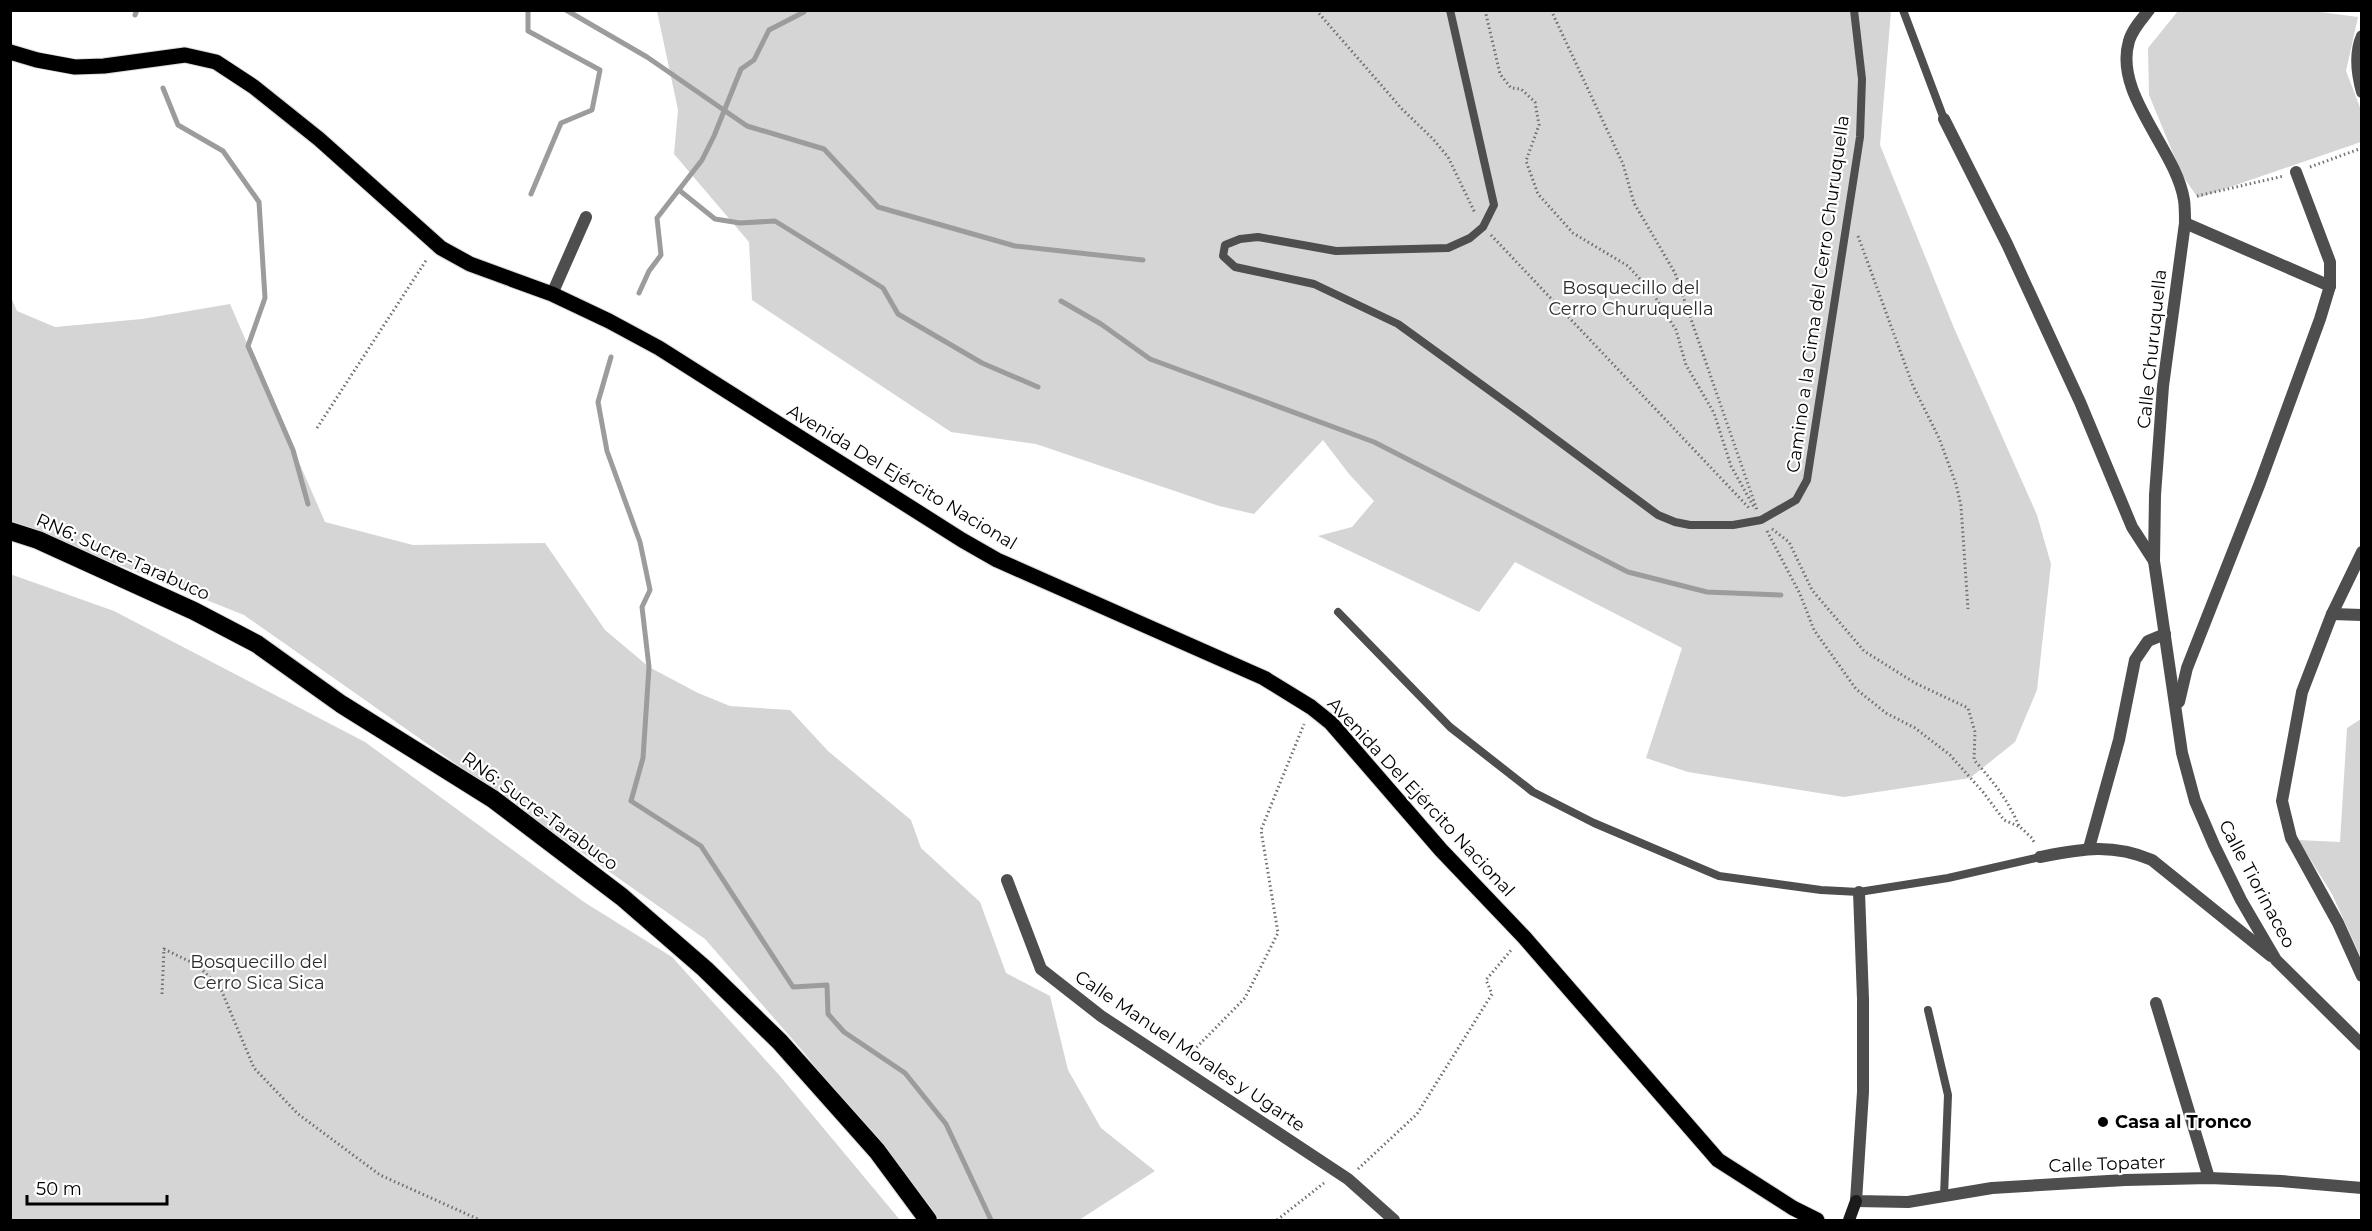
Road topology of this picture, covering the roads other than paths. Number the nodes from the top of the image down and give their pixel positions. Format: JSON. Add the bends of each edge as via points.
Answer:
{"nodes":[{"id":1,"x":1450,"y":10,"type":"edge"},
{"id":2,"x":1854,"y":10,"type":"edge"},
{"id":3,"x":1903,"y":10,"type":"edge"},
{"id":4,"x":2149,"y":10,"type":"edge"},
{"id":5,"x":2361,"y":36,"type":"edge"},
{"id":6,"x":10,"y":52,"type":"edge"},
{"id":7,"x":2361,"y":92,"type":"edge"},
{"id":8,"x":1944,"y":119,"type":"joint"},
{"id":9,"x":2296,"y":172,"type":"road end"},
{"id":10,"x":586,"y":217,"type":"dead end"},
{"id":11,"x":2185,"y":223,"type":"junction"},
{"id":12,"x":2330,"y":286,"type":"junction"},
{"id":13,"x":552,"y":294,"type":"junction"},
{"id":14,"x":10,"y":531,"type":"edge"},
{"id":15,"x":2361,"y":552,"type":"edge"},
{"id":16,"x":2154,"y":561,"type":"junction"},
{"id":17,"x":1338,"y":612,"type":"dead end"},
{"id":18,"x":2332,"y":614,"type":"junction"},
{"id":19,"x":2361,"y":615,"type":"edge"},
{"id":20,"x":2165,"y":634,"type":"junction"},
{"id":21,"x":2177,"y":709,"type":"junction"},
{"id":22,"x":2089,"y":848,"type":"junction"},
{"id":23,"x":2040,"y":857,"type":"joint"},
{"id":24,"x":1007,"y":880,"type":"dead end"},
{"id":25,"x":1858,"y":892,"type":"junction"},
{"id":26,"x":2276,"y":960,"type":"junction"},
{"id":27,"x":2361,"y":976,"type":"edge"},
{"id":28,"x":2156,"y":1003,"type":"dead end"},
{"id":29,"x":1928,"y":1010,"type":"dead end"},
{"id":30,"x":2361,"y":1046,"type":"edge"},
{"id":31,"x":2209,"y":1178,"type":"junction"},
{"id":32,"x":2361,"y":1188,"type":"edge"},
{"id":33,"x":1944,"y":1196,"type":"junction"},
{"id":34,"x":1856,"y":1201,"type":"junction"},
{"id":35,"x":928,"y":1221,"type":"edge"},
{"id":36,"x":1394,"y":1221,"type":"edge"},
{"id":37,"x":1817,"y":1221,"type":"edge"},
{"id":38,"x":1849,"y":1221,"type":"edge"}],
"edges":[{"from":1,"to":2,"type":"lane","name":"Camino a la Cima del Cerro Churuquella","via":[[1494,205],[1483,227],[1448,248],[1336,251],[1258,237],[1225,245],[1223,256],[1235,267],[1314,284],[1398,324],[1658,515],[1690,525],[1733,525],[1761,520],[1796,500],[1807,480],[1860,137],[1862,79]]},
{"from":3,"to":8,"type":"lane"},
{"from":4,"to":11,"type":"street","name":"Calle Churuquella","via":[[2128,42],[2127,67],[2132,89],[2175,173],[2184,199]]},
{"from":5,"to":7,"type":"street","via":[[2357,73]]},
{"from":6,"to":13,"type":"main road","name":"Avenida Del Ejército Nacional","via":[[75,67],[185,55],[216,62],[255,87],[319,139],[436,244],[470,264]]},
{"from":8,"to":16,"type":"street","via":[[2080,402],[2132,527]]},
{"from":9,"to":12,"type":"street","via":[[2330,262]]},
{"from":10,"to":13,"type":"street"},
{"from":11,"to":12,"type":"street"},
{"from":11,"to":16,"type":"street","name":"Calle Churuquella","via":[[2163,386]]},
{"from":12,"to":21,"type":"street","via":[[2260,483],[2187,668]]},
{"from":13,"to":37,"type":"main road","name":"Avenida Del Ejército Nacional","via":[[659,348],[997,560],[1264,678],[1311,707],[1331,723],[1441,850],[1524,937],[1718,1160]]},
{"from":14,"to":35,"type":"highway","name":"RN6: Sucre-Tarabuco","via":[[183,606],[257,644],[341,704],[493,799],[622,897],[705,969],[780,1042],[877,1152]]},
{"from":15,"to":18,"type":"street"},
{"from":16,"to":20,"type":"street","name":"Calle Churuquella"},
{"from":17,"to":25,"type":"lane","via":[[1450,727],[1533,792],[1594,823],[1719,876]]},
{"from":18,"to":19,"type":"street"},
{"from":18,"to":27,"type":"street","via":[[2302,692],[2282,801],[2291,838]]},
{"from":20,"to":21,"type":"street","name":"Calle Churuquella"},
{"from":20,"to":22,"type":"street","via":[[2148,641],[2135,660],[2119,740]]},
{"from":21,"to":26,"type":"street","name":"Calle Tiorinaceo","via":[[2182,753],[2195,801],[2241,900]]},
{"from":22,"to":23,"type":"street"},
{"from":22,"to":26,"type":"street","via":[[2133,852],[2152,860]]},
{"from":23,"to":25,"type":"lane","via":[[1948,878]]},
{"from":24,"to":36,"type":"street","name":"Calle Manuel Morales y Ugarte","via":[[1041,969],[1101,1016],[1343,1175]]},
{"from":25,"to":34,"type":"street","via":[[1863,1092]]},
{"from":26,"to":30,"type":"street","name":"Calle Tiorinaceo"},
{"from":28,"to":31,"type":"street"},
{"from":29,"to":33,"type":"lane","via":[[1948,1095]]},
{"from":31,"to":32,"type":"street","name":"Calle Topater"},
{"from":31,"to":33,"type":"street","name":"Calle Topater","via":[[1992,1188]]},
{"from":33,"to":34,"type":"street","name":"Calle Topater","via":[[1908,1202]]},
{"from":34,"to":38,"type":"street"}]}
